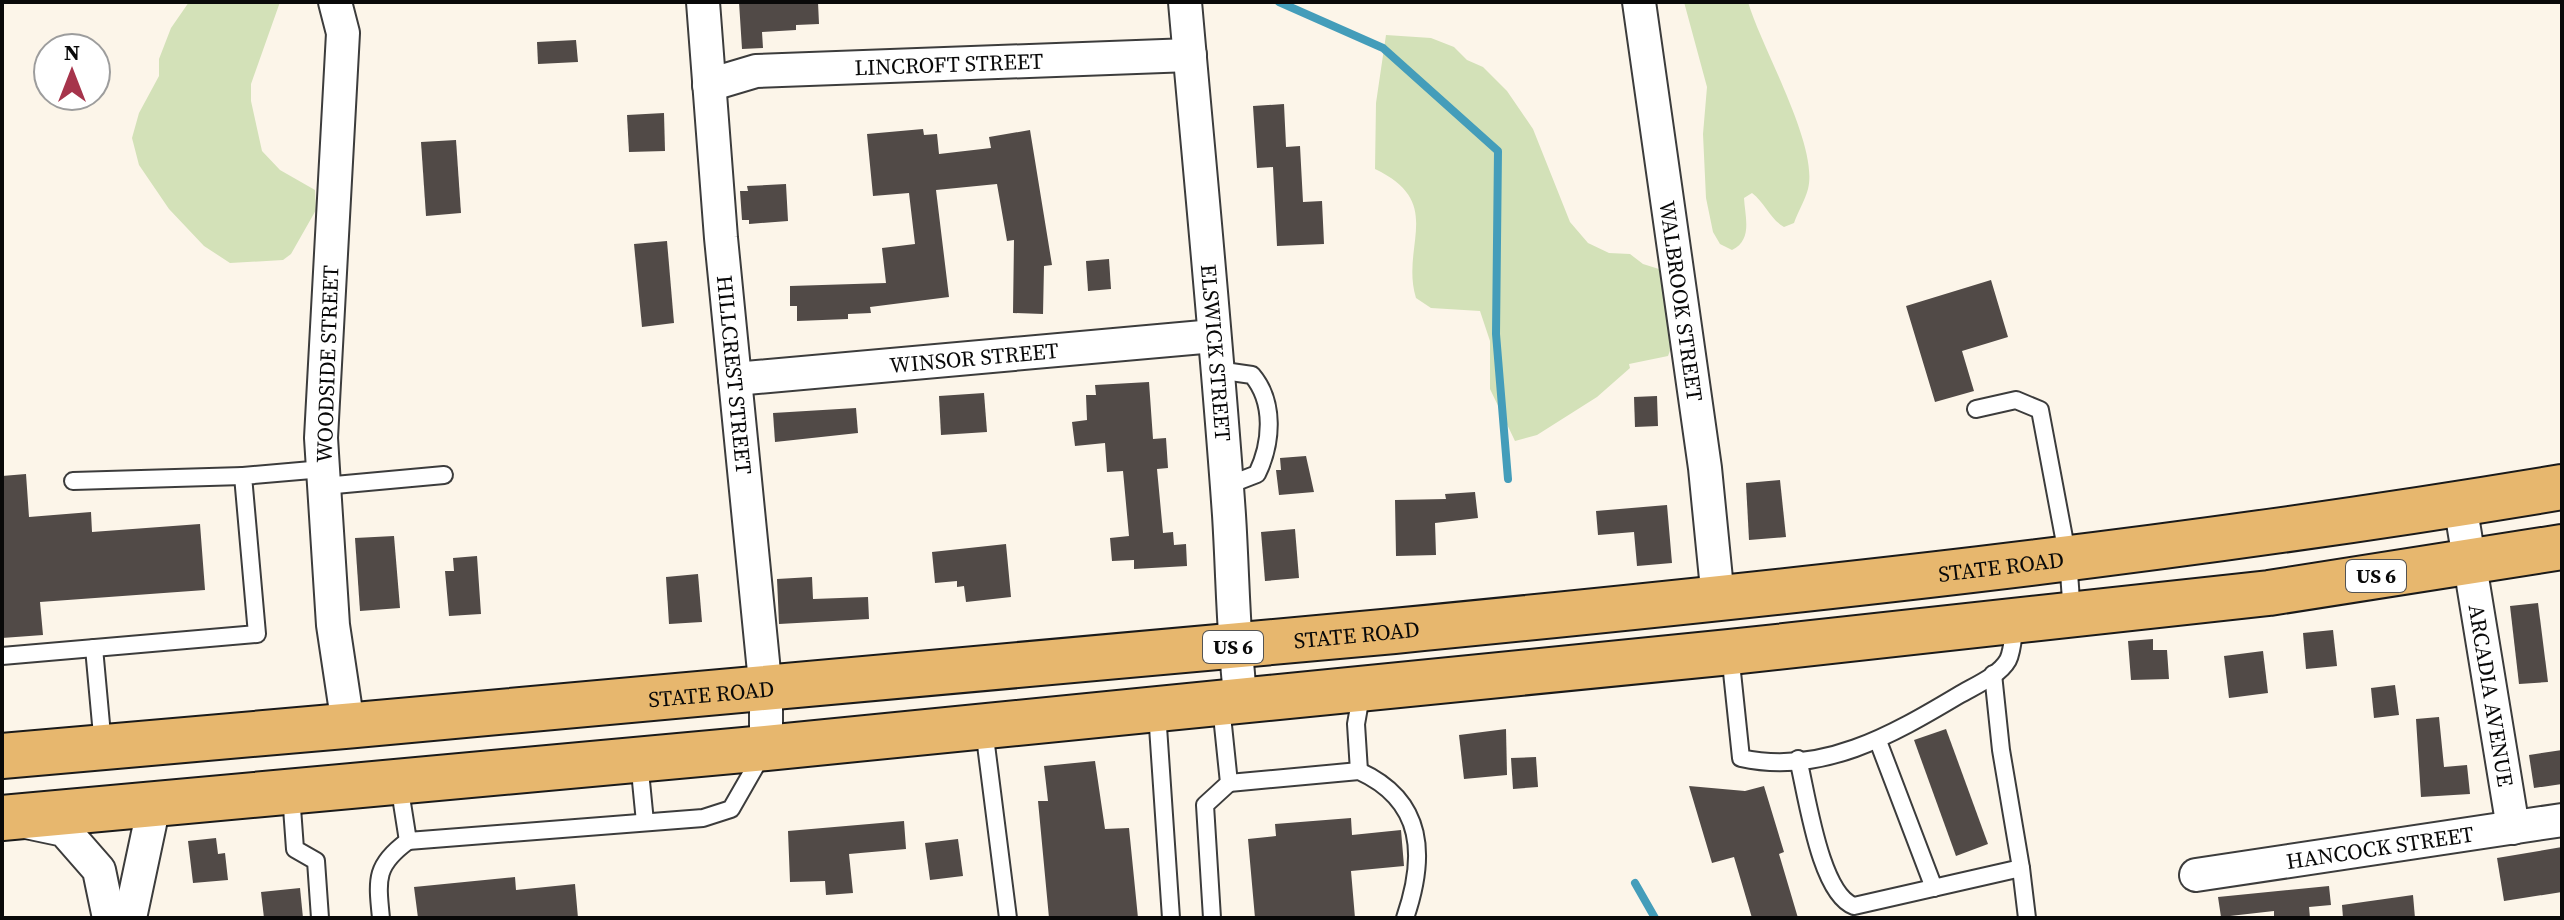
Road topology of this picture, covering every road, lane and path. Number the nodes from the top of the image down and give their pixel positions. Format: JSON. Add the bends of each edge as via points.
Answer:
{"nodes":[{"id":1,"x":335,"y":2,"type":"edge"},
{"id":2,"x":703,"y":2,"type":"edge"},
{"id":3,"x":1185,"y":2,"type":"edge"},
{"id":4,"x":1639,"y":2,"type":"edge"},
{"id":5,"x":1190,"y":55,"type":"junction"},
{"id":6,"x":709,"y":85,"type":"junction"},
{"id":7,"x":1214,"y":336,"type":"junction"},
{"id":8,"x":1217,"y":370,"type":"junction"},
{"id":9,"x":735,"y":379,"type":"junction"},
{"id":10,"x":1976,"y":409,"type":"dead end"},
{"id":11,"x":444,"y":475,"type":"dead end"},
{"id":12,"x":243,"y":476,"type":"junction"},
{"id":13,"x":323,"y":478,"type":"junction"},
{"id":14,"x":73,"y":481,"type":"dead end"},
{"id":15,"x":1226,"y":486,"type":"junction"},
{"id":16,"x":2562,"y":487,"type":"edge"},
{"id":17,"x":2460,"y":504,"type":"junction"},
{"id":18,"x":2562,"y":547,"type":"edge"},
{"id":19,"x":2068,"y":559,"type":"junction"},
{"id":20,"x":2470,"y":561,"type":"junction"},
{"id":21,"x":1718,"y":599,"type":"junction"},
{"id":22,"x":2072,"y":615,"type":"junction"},
{"id":23,"x":2016,"y":620,"type":"junction"},
{"id":24,"x":1234,"y":646,"type":"junction"},
{"id":25,"x":94,"y":648,"type":"junction"},
{"id":26,"x":1730,"y":652,"type":"junction"},
{"id":27,"x":2,"y":656,"type":"edge"},
{"id":28,"x":1993,"y":674,"type":"junction"},
{"id":29,"x":1362,"y":690,"type":"junction"},
{"id":30,"x":766,"y":692,"type":"junction"},
{"id":31,"x":1231,"y":703,"type":"junction"},
{"id":32,"x":1157,"y":711,"type":"junction"},
{"id":33,"x":348,"y":725,"type":"junction"},
{"id":34,"x":984,"y":727,"type":"junction"},
{"id":35,"x":1878,"y":741,"type":"junction"},
{"id":36,"x":103,"y":747,"type":"junction"},
{"id":37,"x":766,"y":748,"type":"junction"},
{"id":38,"x":2,"y":756,"type":"edge"},
{"id":39,"x":1798,"y":759,"type":"junction"},
{"id":40,"x":638,"y":760,"type":"junction"},
{"id":41,"x":1359,"y":771,"type":"junction"},
{"id":42,"x":399,"y":782,"type":"junction"},
{"id":43,"x":1229,"y":783,"type":"junction"},
{"id":44,"x":291,"y":793,"type":"junction"},
{"id":45,"x":154,"y":805,"type":"junction"},
{"id":46,"x":5,"y":818,"type":"edge"},
{"id":47,"x":2562,"y":820,"type":"edge"},
{"id":48,"x":645,"y":822,"type":"junction"},
{"id":49,"x":2513,"y":828,"type":"junction"},
{"id":50,"x":408,"y":841,"type":"junction"},
{"id":51,"x":2021,"y":868,"type":"junction"},
{"id":52,"x":2196,"y":875,"type":"dead end"},
{"id":53,"x":1934,"y":888,"type":"junction"},
{"id":54,"x":109,"y":918,"type":"edge"},
{"id":55,"x":130,"y":918,"type":"edge"},
{"id":56,"x":320,"y":918,"type":"edge"},
{"id":57,"x":381,"y":918,"type":"edge"},
{"id":58,"x":1008,"y":918,"type":"edge"},
{"id":59,"x":1171,"y":918,"type":"edge"},
{"id":60,"x":1212,"y":918,"type":"edge"},
{"id":61,"x":1405,"y":918,"type":"edge"},
{"id":62,"x":2027,"y":918,"type":"edge"}],
"edges":[{"from":1,"to":13,"type":"street","name":"WOODSIDE STREET","via":[[343,33]]},
{"from":2,"to":6,"type":"street","name":"HILLCREST STREET"},
{"from":3,"to":5,"type":"street","name":"ELSWICK STREET"},
{"from":4,"to":21,"type":"street","name":"WALBROOK STREET","via":[[1705,468]]},
{"from":5,"to":6,"type":"street","name":"LINCROFT STREET","via":[[756,71]]},
{"from":5,"to":7,"type":"street","name":"ELSWICK STREET"},
{"from":6,"to":9,"type":"street","name":"HILLCREST STREET"},
{"from":7,"to":8,"type":"street","name":"ELSWICK STREET"},
{"from":7,"to":9,"type":"street","name":"WINSOR STREET"},
{"from":8,"to":15,"type":"street","name":"ELSWICK STREET"},
{"from":8,"to":15,"type":"lane","via":[[1252,375],[1261,386],[1268,416],[1268,452],[1257,474]]},
{"from":9,"to":30,"type":"street","name":"HILLCREST STREET"},
{"from":10,"to":19,"type":"lane","via":[[2016,400],[2040,410]]},
{"from":11,"to":13,"type":"lane"},
{"from":12,"to":13,"type":"lane"},
{"from":12,"to":14,"type":"lane"},
{"from":12,"to":25,"type":"lane","via":[[257,634]]},
{"from":13,"to":33,"type":"street","name":"WOODSIDE STREET","via":[[333,625]]},
{"from":15,"to":24,"type":"street","name":"ELSWICK STREET"},
{"from":16,"to":17,"type":"main road","name":"STATE ROAD","number":"US 6"},
{"from":17,"to":19,"type":"main road","name":"STATE ROAD","number":"US 6"},
{"from":17,"to":20,"type":"street","name":"ARCADIA AVENUE"},
{"from":18,"to":20,"type":"main road","number":"US 6"},
{"from":19,"to":21,"type":"main road","name":"STATE ROAD","number":"US 6"},
{"from":19,"to":22,"type":"lane"},
{"from":20,"to":22,"type":"main road","number":"US 6","via":[[2269,593]]},
{"from":20,"to":49,"type":"street","name":"ARCADIA AVENUE"},
{"from":21,"to":24,"type":"main road","name":"STATE ROAD","number":"US 6"},
{"from":22,"to":23,"type":"main road","number":"US 6"},
{"from":23,"to":26,"type":"main road","number":"US 6"},
{"from":23,"to":28,"type":"lane","via":[[2009,659]]},
{"from":24,"to":30,"type":"main road","name":"STATE ROAD","number":"US 6"},
{"from":24,"to":31,"type":"street","name":"ELSWICK STREET"},
{"from":25,"to":27,"type":"lane"},
{"from":25,"to":36,"type":"lane"},
{"from":26,"to":29,"type":"main road","number":"US 6"},
{"from":26,"to":39,"type":"lane","via":[[1741,758],[1764,763]]},
{"from":28,"to":35,"type":"lane"},
{"from":28,"to":51,"type":"lane"},
{"from":29,"to":31,"type":"main road","number":"US 6"},
{"from":29,"to":41,"type":"lane","via":[[1356,724]]},
{"from":30,"to":33,"type":"main road","name":"STATE ROAD","number":"US 6"},
{"from":30,"to":37,"type":"street","name":"HILLCREST STREET"},
{"from":31,"to":32,"type":"main road","number":"US 6"},
{"from":31,"to":43,"type":"lane"},
{"from":32,"to":34,"type":"main road","number":"US 6"},
{"from":32,"to":59,"type":"lane"},
{"from":33,"to":36,"type":"main road","name":"STATE ROAD","number":"US 6"},
{"from":34,"to":37,"type":"main road","number":"US 6"},
{"from":34,"to":58,"type":"lane"},
{"from":35,"to":39,"type":"lane","via":[[1851,752]]},
{"from":35,"to":53,"type":"lane"},
{"from":36,"to":38,"type":"main road","name":"STATE ROAD","number":"US 6"},
{"from":37,"to":40,"type":"main road","number":"US 6"},
{"from":37,"to":48,"type":"lane","via":[[731,809],[703,818]]},
{"from":39,"to":53,"type":"lane","via":[[1827,874],[1843,902],[1854,906]]},
{"from":40,"to":42,"type":"main road","number":"US 6"},
{"from":40,"to":48,"type":"lane"},
{"from":41,"to":43,"type":"lane"},
{"from":41,"to":61,"type":"lane","via":[[1392,794],[1415,826],[1416,881]]},
{"from":42,"to":44,"type":"main road","number":"US 6"},
{"from":42,"to":50,"type":"lane"},
{"from":43,"to":60,"type":"lane","via":[[1205,805]]},
{"from":44,"to":45,"type":"main road","number":"US 6"},
{"from":44,"to":56,"type":"lane","via":[[295,849],[316,861]]},
{"from":45,"to":46,"type":"main road","number":"US 6"},
{"from":45,"to":55,"type":"street"},
{"from":46,"to":54,"type":"street","via":[[64,830],[99,870]]},
{"from":47,"to":49,"type":"street","name":"HANCOCK STREET"},
{"from":48,"to":50,"type":"lane"},
{"from":49,"to":52,"type":"street","name":"HANCOCK STREET"},
{"from":50,"to":57,"type":"lane","via":[[386,857],[378,887]]},
{"from":51,"to":53,"type":"lane"},
{"from":51,"to":62,"type":"lane"}]}
